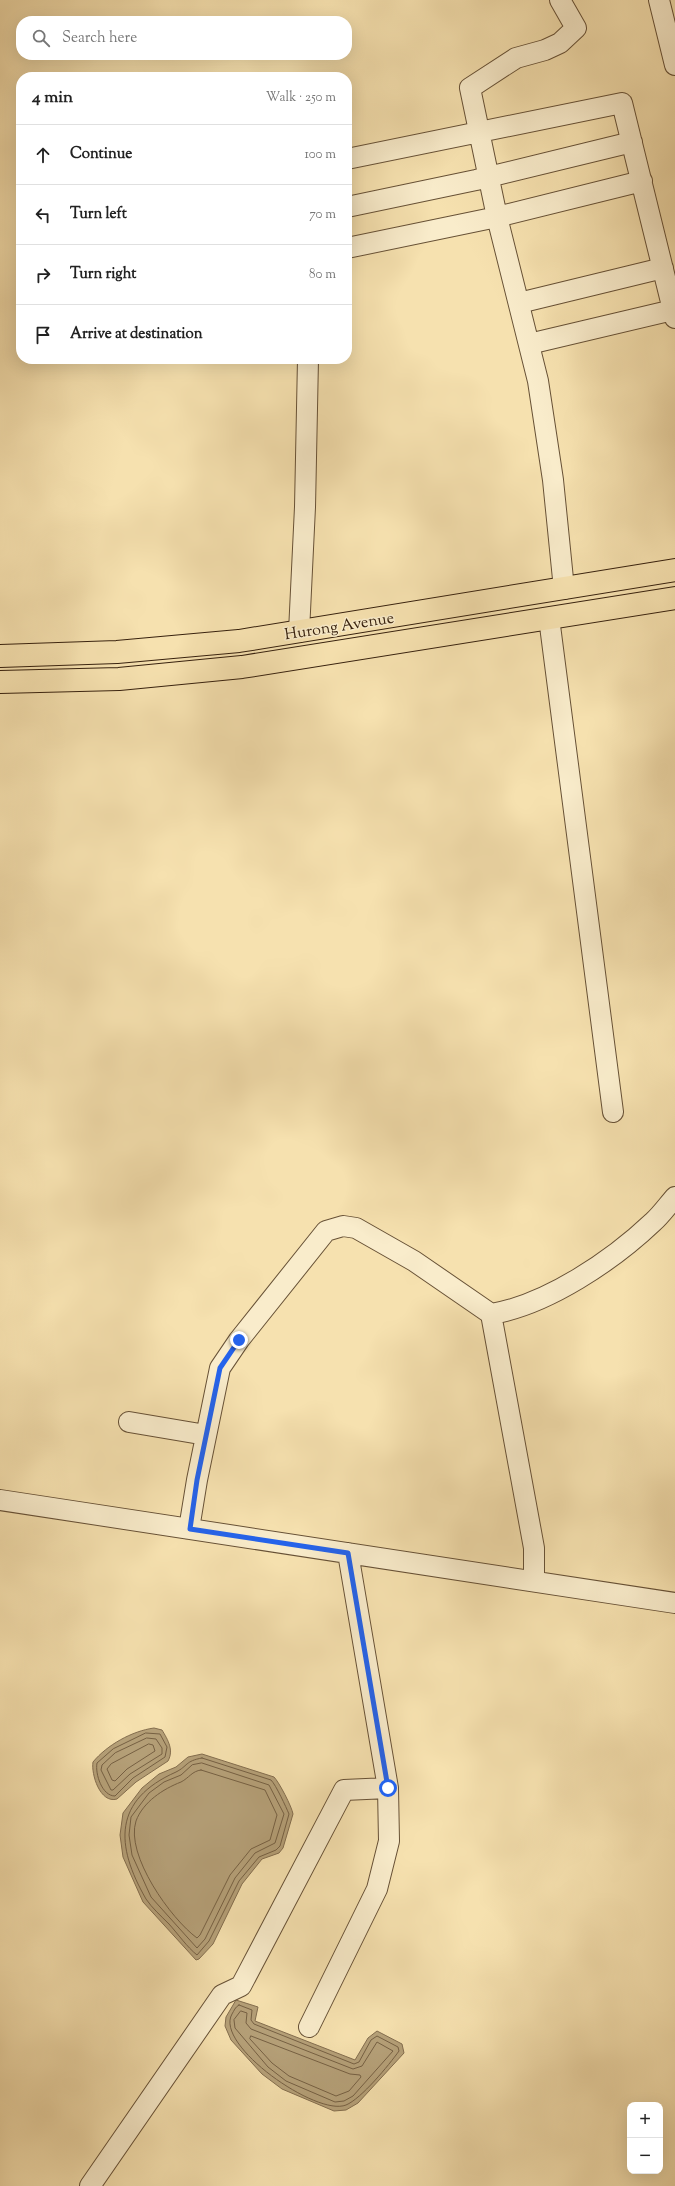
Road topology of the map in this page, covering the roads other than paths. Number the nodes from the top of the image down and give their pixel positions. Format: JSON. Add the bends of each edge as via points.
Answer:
{"nodes":[{"id":1,"x":560,"y":0,"type":"edge"},
{"id":2,"x":659,"y":0,"type":"edge"},
{"id":3,"x":675,"y":65,"type":"edge"},
{"id":4,"x":478,"y":132,"type":"junction"},
{"id":5,"x":632,"y":142,"type":"junction"},
{"id":6,"x":352,"y":158,"type":"edge"},
{"id":7,"x":488,"y":177,"type":"junction"},
{"id":8,"x":642,"y":181,"type":"junction"},
{"id":9,"x":352,"y":206,"type":"edge"},
{"id":10,"x":497,"y":217,"type":"junction"},
{"id":11,"x":352,"y":247,"type":"edge"},
{"id":12,"x":663,"y":268,"type":"junction"},
{"id":13,"x":519,"y":303,"type":"junction"},
{"id":14,"x":674,"y":314,"type":"edge"},
{"id":15,"x":529,"y":344,"type":"junction"},
{"id":16,"x":308,"y":364,"type":"edge"},
{"id":17,"x":675,"y":570,"type":"edge"},
{"id":18,"x":564,"y":589,"type":"junction"},
{"id":19,"x":675,"y":598,"type":"edge"},
{"id":20,"x":549,"y":618,"type":"junction"},
{"id":21,"x":300,"y":632,"type":"junction"},
{"id":22,"x":0,"y":656,"type":"edge"},
{"id":23,"x":0,"y":682,"type":"edge"},
{"id":24,"x":612,"y":1112,"type":"dead end"},
{"id":25,"x":675,"y":1197,"type":"edge"},
{"id":26,"x":491,"y":1314,"type":"junction"},
{"id":27,"x":128,"y":1422,"type":"dead end"},
{"id":28,"x":206,"y":1435,"type":"junction"},
{"id":29,"x":0,"y":1500,"type":"edge"},
{"id":30,"x":190,"y":1529,"type":"junction"},
{"id":31,"x":348,"y":1553,"type":"junction"},
{"id":32,"x":534,"y":1581,"type":"junction"},
{"id":33,"x":675,"y":1603,"type":"edge"},
{"id":34,"x":388,"y":1788,"type":"junction"},
{"id":35,"x":309,"y":2027,"type":"dead end"},
{"id":36,"x":90,"y":2186,"type":"edge"}],
"edges":[{"from":1,"to":4,"type":"street","via":[[576,28],[560,43],[546,50],[516,58],[470,88]]},
{"from":2,"to":3,"type":"street"},
{"from":4,"to":5,"type":"street","via":[[622,103]]},
{"from":4,"to":6,"type":"street"},
{"from":4,"to":7,"type":"street"},
{"from":5,"to":7,"type":"street"},
{"from":5,"to":8,"type":"street"},
{"from":7,"to":9,"type":"street"},
{"from":7,"to":10,"type":"street"},
{"from":8,"to":10,"type":"street"},
{"from":8,"to":12,"type":"street"},
{"from":10,"to":11,"type":"street"},
{"from":10,"to":13,"type":"street"},
{"from":12,"to":13,"type":"street"},
{"from":12,"to":14,"type":"street"},
{"from":13,"to":15,"type":"street"},
{"from":14,"to":15,"type":"street"},
{"from":15,"to":18,"type":"street","via":[[538,381],[549,451]]},
{"from":16,"to":21,"type":"street"},
{"from":17,"to":18,"type":"main road","name":"Hurong Avenue"},
{"from":18,"to":21,"type":"main road","name":"Hurong Avenue"},
{"from":19,"to":20,"type":"main road","name":"Hurong Avenue"},
{"from":20,"to":23,"type":"main road","name":"Hurong Avenue","via":[[235,668],[119,679]]},
{"from":20,"to":24,"type":"street"},
{"from":21,"to":22,"type":"main road","name":"Hurong Avenue","via":[[239,641],[133,651]]},
{"from":25,"to":26,"type":"street","via":[[654,1222],[578,1278],[531,1302],[505,1312]]},
{"from":26,"to":28,"type":"street","via":[[414,1261],[356,1228],[343,1226],[326,1230],[220,1368]]},
{"from":26,"to":32,"type":"street","via":[[534,1548]]},
{"from":27,"to":28,"type":"street"},
{"from":28,"to":30,"type":"street"},
{"from":29,"to":30,"type":"street"},
{"from":30,"to":31,"type":"street"},
{"from":31,"to":32,"type":"street"},
{"from":31,"to":34,"type":"street"},
{"from":32,"to":33,"type":"street"},
{"from":34,"to":35,"type":"street","via":[[389,1841],[377,1889]]},
{"from":34,"to":36,"type":"street","via":[[344,1790],[241,1986],[222,1995]]}]}
